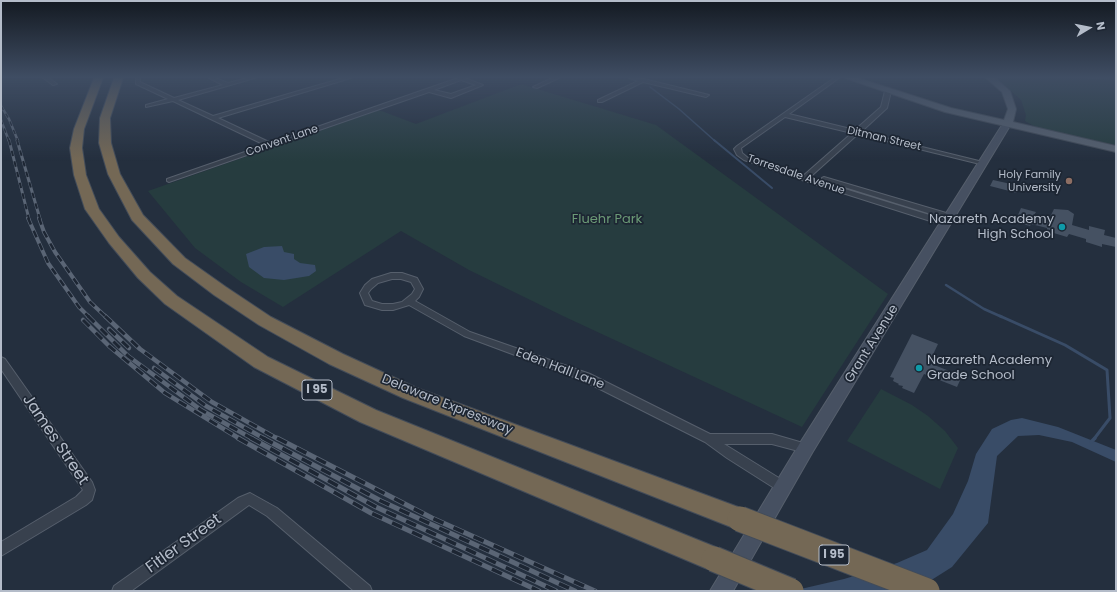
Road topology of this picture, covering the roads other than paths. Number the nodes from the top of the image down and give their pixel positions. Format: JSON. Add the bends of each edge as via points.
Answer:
{"nodes":[{"id":1,"x":88,"y":106,"type":"edge"},
{"id":2,"x":109,"y":106,"type":"edge"},
{"id":3,"x":187,"y":106,"type":"edge"},
{"id":4,"x":255,"y":106,"type":"edge"},
{"id":5,"x":385,"y":106,"type":"edge"},
{"id":6,"x":797,"y":106,"type":"edge"},
{"id":7,"x":885,"y":106,"type":"edge"},
{"id":8,"x":933,"y":106,"type":"edge"},
{"id":9,"x":1011,"y":106,"type":"edge"},
{"id":10,"x":784,"y":115,"type":"junction"},
{"id":11,"x":213,"y":118,"type":"junction"},
{"id":12,"x":1008,"y":124,"type":"junction"},
{"id":13,"x":856,"y":132,"type":"junction"},
{"id":14,"x":271,"y":145,"type":"junction"},
{"id":15,"x":1116,"y":149,"type":"edge"},
{"id":16,"x":984,"y":163,"type":"junction"},
{"id":17,"x":807,"y":177,"type":"junction"},
{"id":18,"x":169,"y":180,"type":"dead end"},
{"id":19,"x":948,"y":220,"type":"junction"},
{"id":20,"x":409,"y":301,"type":"junction"},
{"id":21,"x":1,"y":361,"type":"edge"},
{"id":22,"x":709,"y":439,"type":"junction"},
{"id":23,"x":806,"y":448,"type":"junction"},
{"id":24,"x":783,"y":487,"type":"junction"},
{"id":25,"x":1,"y":550,"type":"edge"},
{"id":26,"x":119,"y":591,"type":"edge"},
{"id":27,"x":365,"y":591,"type":"edge"},
{"id":28,"x":721,"y":591,"type":"edge"},
{"id":29,"x":791,"y":591,"type":"edge"},
{"id":30,"x":927,"y":591,"type":"edge"}],
"edges":[{"from":1,"to":29,"type":"highway","number":"I 95","bridge":true,"via":[[79,129],[76,148],[80,175],[92,209],[134,264],[171,300],[261,362],[368,416]]},
{"from":2,"to":30,"type":"highway","name":"Delaware Expressway","number":"I 95","bridge":true,"via":[[105,118],[105,143],[114,174],[137,216],[179,260],[218,290],[265,320],[302,341],[410,393]]},
{"from":3,"to":11,"type":"street"},
{"from":4,"to":11,"type":"street"},
{"from":5,"to":14,"type":"street","name":"Convent Lane"},
{"from":6,"to":10,"type":"street"},
{"from":7,"to":13,"type":"street"},
{"from":8,"to":12,"type":"main road"},
{"from":9,"to":12,"type":"main road","name":"Grant Avenue"},
{"from":10,"to":13,"type":"street","name":"Ditman Street"},
{"from":10,"to":17,"type":"street","name":"Torresdale Avenue","via":[[737,149],[746,159]]},
{"from":11,"to":14,"type":"street"},
{"from":12,"to":15,"type":"main road"},
{"from":12,"to":16,"type":"street","name":"Grant Avenue"},
{"from":13,"to":16,"type":"street","name":"Ditman Street"},
{"from":13,"to":17,"type":"street"},
{"from":14,"to":18,"type":"street","name":"Convent Lane"},
{"from":16,"to":19,"type":"street","name":"Grant Avenue"},
{"from":17,"to":19,"type":"street","name":"Torresdale Avenue"},
{"from":19,"to":23,"type":"street","name":"Grant Avenue"},
{"from":20,"to":20,"type":"street","via":[[419,288],[414,280],[406,276],[380,279],[364,293],[368,303],[382,307],[393,307]]},
{"from":20,"to":22,"type":"street","name":"Eden Hall Lane","via":[[466,334],[586,377]]},
{"from":21,"to":25,"type":"street","name":"James Street","via":[[89,490],[81,501]]},
{"from":22,"to":23,"type":"street","name":"Eden Hall Lane","via":[[772,439]]},
{"from":22,"to":24,"type":"street","name":"Eden Hall Lane"},
{"from":23,"to":24,"type":"street","name":"Grant Avenue"},
{"from":24,"to":28,"type":"street","name":"Grant Avenue"},
{"from":26,"to":27,"type":"street","name":"Fitler Street","via":[[250,499],[272,512]]}]}
